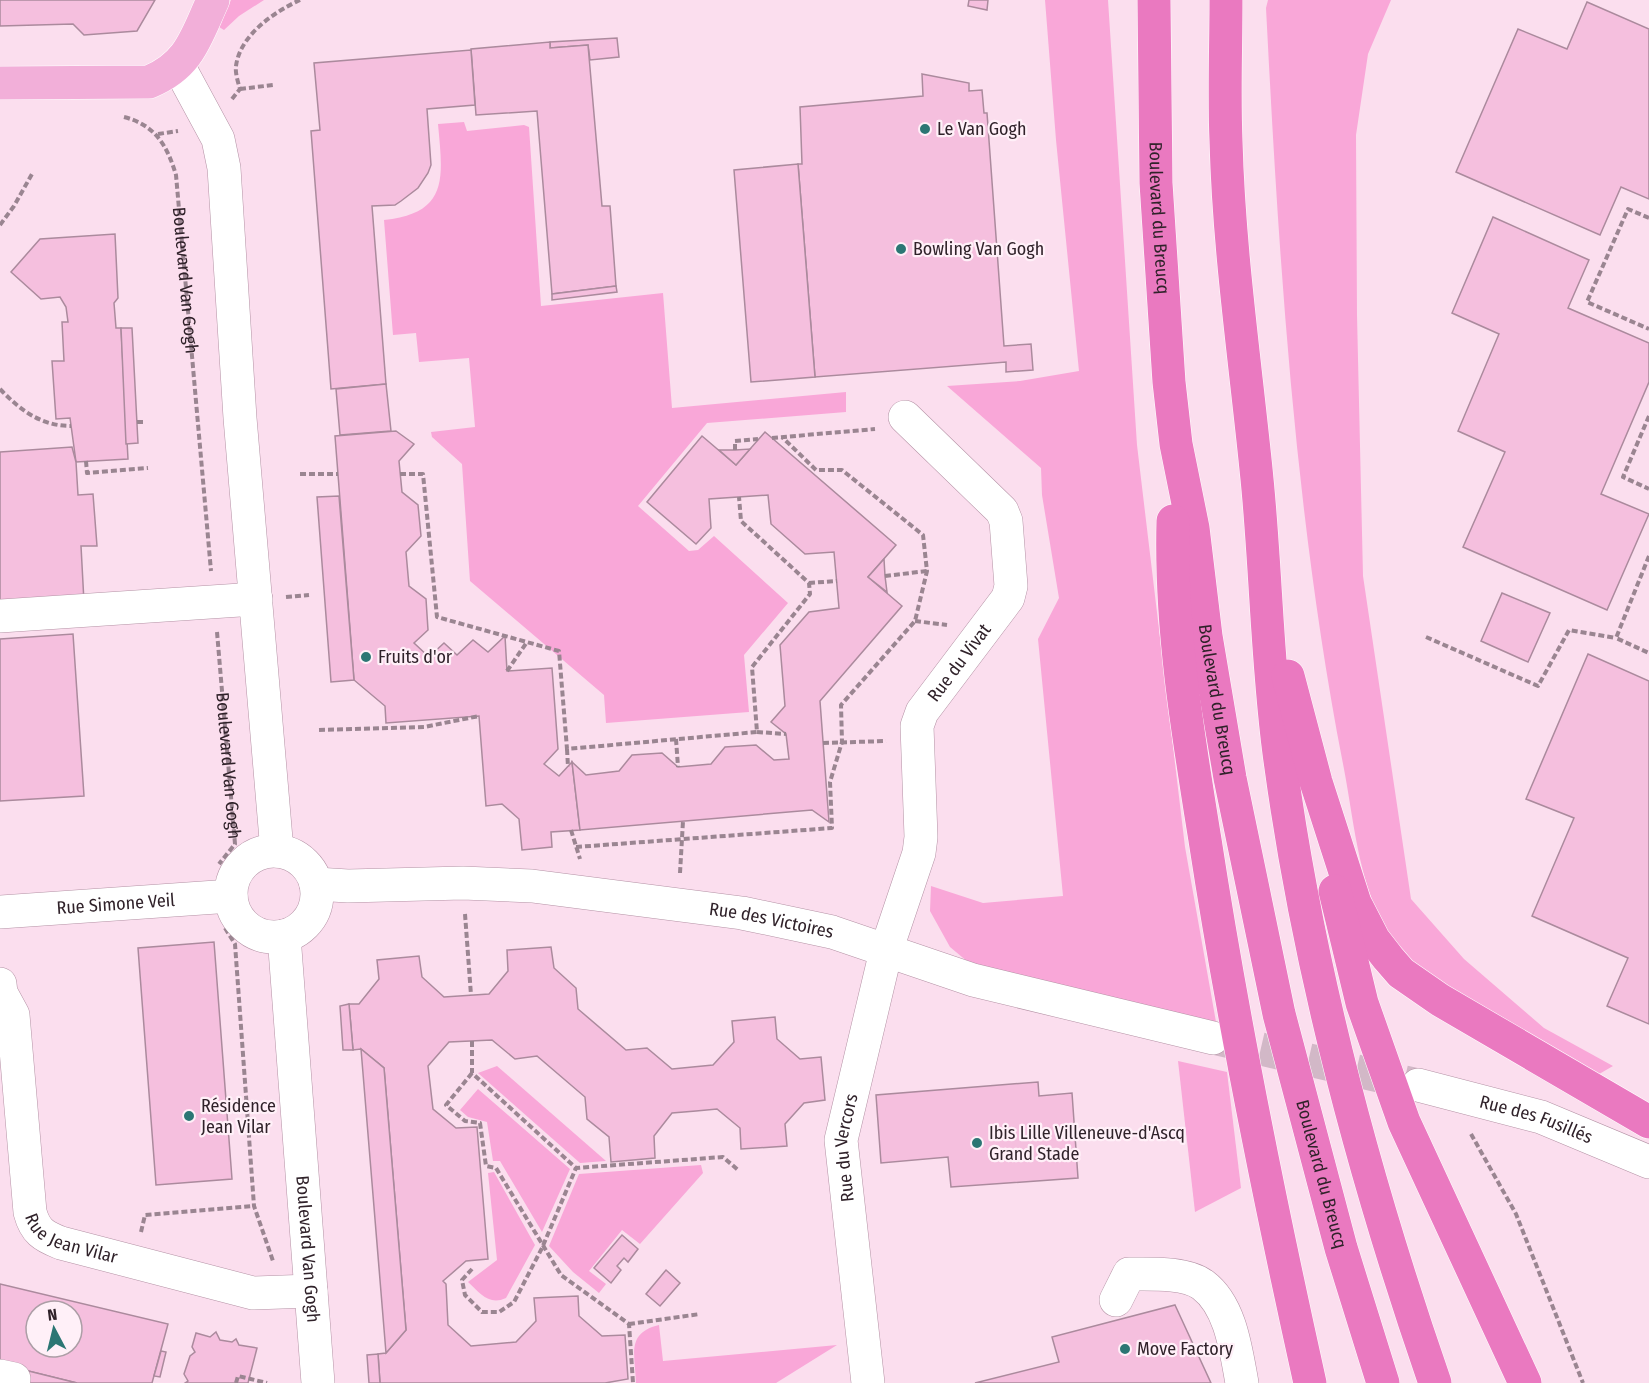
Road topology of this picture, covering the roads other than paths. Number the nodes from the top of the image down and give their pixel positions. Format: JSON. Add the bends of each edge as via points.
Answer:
{"nodes":[{"id":1,"x":213,"y":0,"type":"edge"},
{"id":2,"x":1226,"y":0,"type":"edge"},
{"id":3,"x":1154,"y":2,"type":"edge"},
{"id":4,"x":178,"y":65,"type":"junction"},
{"id":5,"x":0,"y":83,"type":"edge"},
{"id":6,"x":910,"y":421,"type":"road end"},
{"id":7,"x":1176,"y":444,"type":"junction"},
{"id":8,"x":1267,"y":596,"type":"junction"},
{"id":9,"x":256,"y":599,"type":"junction"},
{"id":10,"x":0,"y":616,"type":"edge"},
{"id":11,"x":1316,"y":782,"type":"junction"},
{"id":12,"x":277,"y":851,"type":"junction"},
{"id":13,"x":316,"y":884,"type":"junction"},
{"id":14,"x":222,"y":897,"type":"junction"},
{"id":15,"x":0,"y":912,"type":"edge"},
{"id":16,"x":284,"y":936,"type":"junction"},
{"id":17,"x":886,"y":951,"type":"junction"},
{"id":18,"x":0,"y":984,"type":"edge"},
{"id":19,"x":1213,"y":1038,"type":"tunnel mouth"},
{"id":20,"x":1418,"y":1085,"type":"tunnel mouth"},
{"id":21,"x":1649,"y":1122,"type":"edge"},
{"id":22,"x":1649,"y":1162,"type":"edge"},
{"id":23,"x":311,"y":1291,"type":"junction"},
{"id":24,"x":1116,"y":1300,"type":"dead end"},
{"id":25,"x":0,"y":1376,"type":"edge"},
{"id":26,"x":13,"y":1383,"type":"edge"},
{"id":27,"x":318,"y":1383,"type":"edge"},
{"id":28,"x":868,"y":1383,"type":"edge"},
{"id":29,"x":1242,"y":1383,"type":"edge"},
{"id":30,"x":1310,"y":1383,"type":"edge"},
{"id":31,"x":1383,"y":1383,"type":"edge"},
{"id":32,"x":1435,"y":1383,"type":"edge"},
{"id":33,"x":1526,"y":1383,"type":"edge"}],
"edges":[{"from":1,"to":4,"type":"main road","via":[[196,40]]},
{"from":2,"to":8,"type":"highway","via":[[1226,142],[1236,289]]},
{"from":3,"to":7,"type":"highway","name":"Boulevard du Breucq","via":[[1154,127],[1161,290]]},
{"from":4,"to":5,"type":"main road","via":[[149,82]]},
{"from":4,"to":9,"type":"street","via":[[222,152]]},
{"from":6,"to":17,"type":"street","name":"Rue du Vivat","via":[[1002,511],[1011,586],[1002,610],[922,712],[916,739],[919,853]]},
{"from":7,"to":30,"type":"highway","via":[[1172,545],[1176,625],[1200,807],[1215,908]]},
{"from":7,"to":31,"type":"highway","name":"Boulevard du Breucq","via":[[1193,528],[1230,778],[1257,916],[1326,1196]]},
{"from":8,"to":11,"type":"highway"},
{"from":8,"to":32,"type":"highway","via":[[1279,748],[1310,927],[1350,1102]]},
{"from":9,"to":10,"type":"street"},
{"from":9,"to":12,"type":"street"},
{"from":11,"to":21,"type":"highway","via":[[1362,920],[1401,973],[1440,1000]]},
{"from":11,"to":33,"type":"highway","via":[[1345,936],[1375,1044],[1417,1153]]},
{"from":12,"to":13,"type":"street","via":[[303,861]]},
{"from":12,"to":14,"type":"street","via":[[247,861]]},
{"from":13,"to":16,"type":"street","via":[[316,904],[311,916],[302,927]]},
{"from":13,"to":17,"type":"street","name":"Rue des Victoires","via":[[532,886],[673,902],[788,921]]},
{"from":14,"to":15,"type":"street","name":"Rue Simone Veil"},
{"from":14,"to":16,"type":"street","via":[[246,926],[264,936]]},
{"from":16,"to":23,"type":"street","name":"Boulevard Van Gogh"},
{"from":17,"to":19,"type":"street","name":"Rue des Victoires","via":[[973,980]]},
{"from":17,"to":28,"type":"street","name":"Rue du Vercors","via":[[841,1140]]},
{"from":18,"to":23,"type":"street","name":"Rue Jean Vilar","via":[[13,1015],[27,1193],[33,1224],[41,1235],[61,1244],[253,1293]]},
{"from":20,"to":22,"type":"street","name":"Rue des Fusillés","via":[[1541,1117]]},
{"from":23,"to":27,"type":"street","name":"Boulevard Van Gogh"},
{"from":24,"to":29,"type":"street","via":[[1129,1274],[1171,1275],[1202,1284],[1222,1307]]},
{"from":25,"to":26,"type":"street","via":[[14,1379]]}]}
